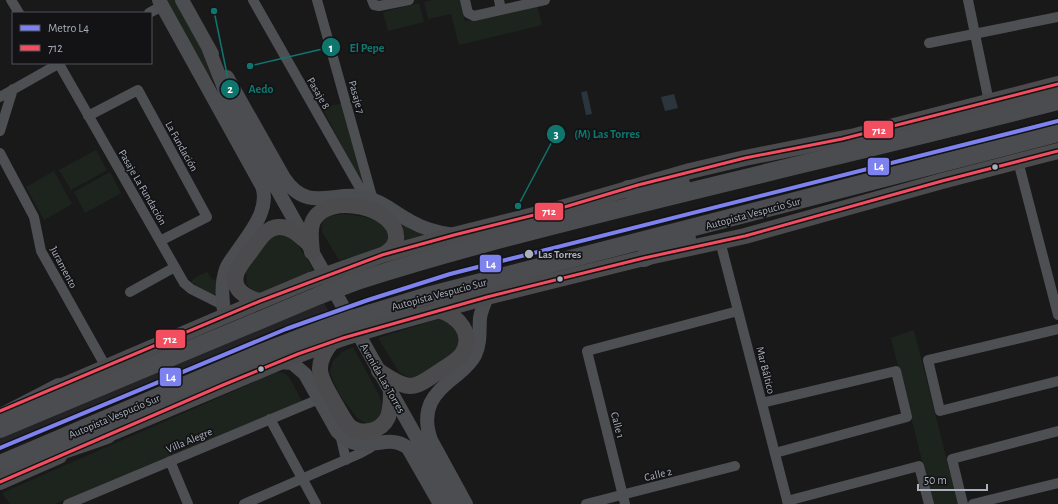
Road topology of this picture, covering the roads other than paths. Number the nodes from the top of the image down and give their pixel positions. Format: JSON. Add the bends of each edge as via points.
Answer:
{"nodes":[{"id":1,"x":11,"y":0,"type":"edge"},
{"id":2,"x":182,"y":0,"type":"edge"},
{"id":3,"x":253,"y":0,"type":"edge"},
{"id":4,"x":317,"y":0,"type":"edge"},
{"id":5,"x":372,"y":0,"type":"edge"},
{"id":6,"x":409,"y":0,"type":"edge"},
{"id":7,"x":465,"y":0,"type":"edge"},
{"id":8,"x":545,"y":0,"type":"edge"},
{"id":9,"x":968,"y":0,"type":"edge"},
{"id":10,"x":160,"y":3,"type":"edge"},
{"id":11,"x":500,"y":5,"type":"edge"},
{"id":12,"x":18,"y":12,"type":"edge"},
{"id":13,"x":150,"y":12,"type":"edge"},
{"id":14,"x":1058,"y":17,"type":"edge"},
{"id":15,"x":975,"y":34,"type":"junction"},
{"id":16,"x":929,"y":43,"type":"dead end"},
{"id":17,"x":208,"y":47,"type":"junction"},
{"id":18,"x":191,"y":57,"type":"junction"},
{"id":19,"x":54,"y":65,"type":"edge"},
{"id":20,"x":1058,"y":84,"type":"edge"},
{"id":21,"x":13,"y":89,"type":"junction"},
{"id":22,"x":0,"y":97,"type":"edge"},
{"id":23,"x":1058,"y":101,"type":"edge"},
{"id":24,"x":989,"y":102,"type":"junction"},
{"id":25,"x":233,"y":111,"type":"junction"},
{"id":26,"x":88,"y":116,"type":"junction"},
{"id":27,"x":0,"y":132,"type":"edge"},
{"id":28,"x":1058,"y":133,"type":"edge"},
{"id":29,"x":1058,"y":151,"type":"edge"},
{"id":30,"x":0,"y":153,"type":"edge"},
{"id":31,"x":1018,"y":161,"type":"junction"},
{"id":32,"x":746,"y":178,"type":"junction"},
{"id":33,"x":628,"y":189,"type":"junction"},
{"id":34,"x":369,"y":199,"type":"junction"},
{"id":35,"x":737,"y":217,"type":"junction"},
{"id":36,"x":454,"y":235,"type":"junction"},
{"id":37,"x":160,"y":241,"type":"junction"},
{"id":38,"x":720,"y":241,"type":"junction"},
{"id":39,"x":309,"y":247,"type":"junction"},
{"id":40,"x":382,"y":255,"type":"junction"},
{"id":41,"x":644,"y":258,"type":"junction"},
{"id":42,"x":175,"y":267,"type":"junction"},
{"id":43,"x":350,"y":275,"type":"junction"},
{"id":44,"x":315,"y":288,"type":"junction"},
{"id":45,"x":130,"y":292,"type":"dead end"},
{"id":46,"x":487,"y":298,"type":"junction"},
{"id":47,"x":260,"y":301,"type":"junction"},
{"id":48,"x":224,"y":310,"type":"junction"},
{"id":49,"x":439,"y":310,"type":"junction"},
{"id":50,"x":738,"y":311,"type":"junction"},
{"id":51,"x":1058,"y":315,"type":"edge"},
{"id":52,"x":375,"y":320,"type":"junction"},
{"id":53,"x":1058,"y":329,"type":"edge"},
{"id":54,"x":337,"y":335,"type":"junction"},
{"id":55,"x":280,"y":362,"type":"junction"},
{"id":56,"x":106,"y":367,"type":"junction"},
{"id":57,"x":379,"y":371,"type":"junction"},
{"id":58,"x":1058,"y":381,"type":"edge"},
{"id":59,"x":59,"y":387,"type":"junction"},
{"id":60,"x":391,"y":391,"type":"junction"},
{"id":61,"x":319,"y":399,"type":"junction"},
{"id":62,"x":762,"y":403,"type":"junction"},
{"id":63,"x":0,"y":411,"type":"edge"},
{"id":64,"x":0,"y":417,"type":"edge"},
{"id":65,"x":270,"y":419,"type":"junction"},
{"id":66,"x":0,"y":429,"type":"edge"},
{"id":67,"x":1058,"y":431,"type":"edge"},
{"id":68,"x":340,"y":434,"type":"junction"},
{"id":69,"x":107,"y":435,"type":"junction"},
{"id":70,"x":372,"y":444,"type":"junction"},
{"id":71,"x":775,"y":453,"type":"junction"},
{"id":72,"x":346,"y":460,"type":"junction"},
{"id":73,"x":170,"y":461,"type":"junction"},
{"id":74,"x":0,"y":464,"type":"edge"},
{"id":75,"x":735,"y":466,"type":"dead end"},
{"id":76,"x":0,"y":471,"type":"edge"},
{"id":77,"x":302,"y":479,"type":"junction"},
{"id":78,"x":0,"y":482,"type":"edge"},
{"id":79,"x":1058,"y":483,"type":"edge"},
{"id":80,"x":624,"y":499,"type":"edge"},
{"id":81,"x":788,"y":502,"type":"edge"},
{"id":82,"x":68,"y":504,"type":"edge"},
{"id":83,"x":188,"y":504,"type":"edge"},
{"id":84,"x":244,"y":504,"type":"edge"},
{"id":85,"x":316,"y":504,"type":"edge"},
{"id":86,"x":440,"y":504,"type":"edge"},
{"id":87,"x":454,"y":504,"type":"edge"},
{"id":88,"x":466,"y":504,"type":"edge"},
{"id":89,"x":586,"y":504,"type":"edge"},
{"id":90,"x":928,"y":504,"type":"edge"},
{"id":91,"x":963,"y":504,"type":"edge"},
{"id":92,"x":973,"y":504,"type":"edge"}],
"edges":[{"from":1,"to":12,"type":"street"},
{"from":2,"to":17,"type":"street"},
{"from":3,"to":34,"type":"street","name":"Pasaje 8"},
{"from":4,"to":34,"type":"street","name":"Pasaje 7"},
{"from":5,"to":6,"type":"street","via":[[374,5],[379,6]]},
{"from":7,"to":11,"type":"street","via":[[468,13],[472,16]]},
{"from":8,"to":11,"type":"street"},
{"from":9,"to":15,"type":"street"},
{"from":10,"to":13,"type":"street"},
{"from":10,"to":18,"type":"street"},
{"from":14,"to":15,"type":"street"},
{"from":15,"to":16,"type":"street"},
{"from":15,"to":24,"type":"street"},
{"from":17,"to":25,"type":"street"},
{"from":17,"to":34,"type":"street","via":[[292,188],[302,195],[315,199],[350,196]]},
{"from":18,"to":25,"type":"street"},
{"from":18,"to":48,"type":"street","via":[[265,194],[262,213],[226,270]]},
{"from":19,"to":21,"type":"street"},
{"from":19,"to":26,"type":"street","name":"Pasaje La Fundación"},
{"from":20,"to":24,"type":"main road"},
{"from":21,"to":22,"type":"street"},
{"from":21,"to":27,"type":"street"},
{"from":23,"to":32,"type":"highway"},
{"from":24,"to":33,"type":"main road","via":[[855,136],[731,161]]},
{"from":25,"to":39,"type":"street","name":"Avenida Las Torres"},
{"from":26,"to":37,"type":"street","name":"Pasaje La Fundación"},
{"from":26,"to":37,"type":"street","name":"La Fundación","via":[[138,90],[207,217]]},
{"from":28,"to":35,"type":"highway","name":"Autopista Vespucio Sur"},
{"from":29,"to":31,"type":"main road"},
{"from":30,"to":56,"type":"street","name":"Juramento","via":[[34,217],[41,251]]},
{"from":31,"to":38,"type":"main road"},
{"from":31,"to":51,"type":"street"},
{"from":32,"to":33,"type":"highway"},
{"from":32,"to":43,"type":"highway","via":[[418,262]]},
{"from":33,"to":36,"type":"main road"},
{"from":34,"to":36,"type":"street","via":[[417,225]]},
{"from":35,"to":41,"type":"highway"},
{"from":35,"to":52,"type":"highway","name":"Autopista Vespucio Sur","via":[[435,294]]},
{"from":36,"to":40,"type":"main road"},
{"from":37,"to":42,"type":"street","name":"Pasaje La Fundación"},
{"from":38,"to":41,"type":"main road"},
{"from":38,"to":50,"type":"street","name":"Mar Báltico"},
{"from":39,"to":40,"type":"main road","via":[[311,229],[316,217],[323,210],[332,206],[352,205],[376,212],[393,226],[395,244]]},
{"from":39,"to":47,"type":"main road","via":[[295,232],[285,228],[274,228],[264,234],[240,266],[236,277],[241,293]]},
{"from":39,"to":57,"type":"street","name":"Avenida Las Torres"},
{"from":40,"to":43,"type":"main road"},
{"from":41,"to":46,"type":"main road"},
{"from":42,"to":45,"type":"street"},
{"from":42,"to":48,"type":"street","name":"Pasaje La Fundación","via":[[187,287]]},
{"from":43,"to":44,"type":"highway","bridge":true},
{"from":44,"to":47,"type":"main road"},
{"from":44,"to":66,"type":"highway"},
{"from":46,"to":49,"type":"main road"},
{"from":46,"to":88,"type":"street","via":[[481,314],[476,354],[469,364],[436,393],[427,416],[431,440]]},
{"from":47,"to":48,"type":"main road"},
{"from":48,"to":56,"type":"main road"},
{"from":49,"to":52,"type":"main road"},
{"from":49,"to":57,"type":"main road","via":[[454,316],[464,329],[466,344],[460,357],[415,385],[402,384]]},
{"from":50,"to":62,"type":"street","name":"Mar Báltico"},
{"from":50,"to":80,"type":"street","name":"Calle 1","via":[[587,351]]},
{"from":52,"to":54,"type":"highway","name":"Autopista Vespucio Sur","bridge":true},
{"from":53,"to":58,"type":"street","via":[[928,360],[940,411]]},
{"from":54,"to":55,"type":"main road"},
{"from":54,"to":60,"type":"main road","via":[[319,366],[325,385],[349,426],[366,432],[381,426],[389,414]]},
{"from":54,"to":74,"type":"highway","name":"Autopista Vespucio Sur","via":[[282,344]]},
{"from":55,"to":61,"type":"street","via":[[292,363],[302,370]]},
{"from":55,"to":69,"type":"main road"},
{"from":56,"to":59,"type":"main road"},
{"from":57,"to":60,"type":"street","name":"Avenida Las Torres"},
{"from":59,"to":63,"type":"main road"},
{"from":59,"to":64,"type":"highway"},
{"from":60,"to":87,"type":"street","name":"Avenida Las Torres"},
{"from":61,"to":65,"type":"street","name":"Villa Alegre"},
{"from":61,"to":68,"type":"street"},
{"from":62,"to":71,"type":"street","name":"Mar Báltico"},
{"from":62,"to":71,"type":"street","via":[[896,371],[907,417]]},
{"from":65,"to":73,"type":"street","name":"Villa Alegre"},
{"from":65,"to":77,"type":"street"},
{"from":67,"to":91,"type":"street","via":[[952,459]]},
{"from":68,"to":70,"type":"street","via":[[354,442]]},
{"from":68,"to":72,"type":"street"},
{"from":69,"to":76,"type":"highway"},
{"from":69,"to":78,"type":"main road"},
{"from":70,"to":72,"type":"street","via":[[364,452]]},
{"from":70,"to":86,"type":"street","via":[[391,441],[399,442],[408,448]]},
{"from":71,"to":81,"type":"street","name":"Mar Báltico"},
{"from":72,"to":77,"type":"street"},
{"from":73,"to":82,"type":"street","name":"Villa Alegre"},
{"from":73,"to":83,"type":"street"},
{"from":75,"to":80,"type":"street","name":"Calle 2"},
{"from":77,"to":84,"type":"street"},
{"from":77,"to":85,"type":"street"},
{"from":79,"to":92,"type":"street"},
{"from":80,"to":89,"type":"street","name":"Calle 2"},
{"from":81,"to":90,"type":"street","via":[[919,466]]}]}
